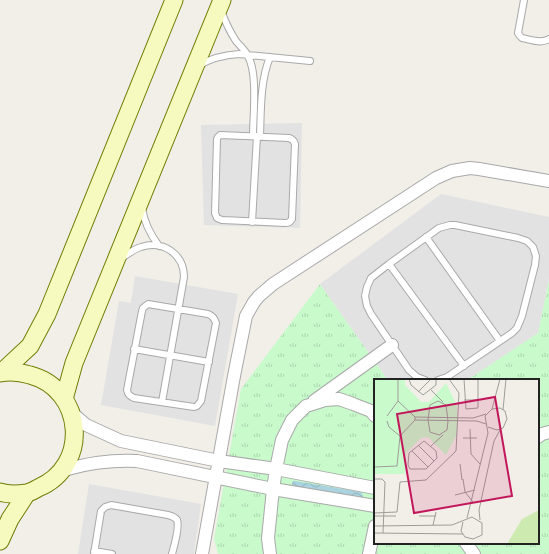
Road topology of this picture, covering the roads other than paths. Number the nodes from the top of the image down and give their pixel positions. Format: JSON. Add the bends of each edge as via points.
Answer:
{"nodes":[{"id":1,"x":174,"y":0,"type":"edge"},
{"id":2,"x":524,"y":0,"type":"edge"},
{"id":3,"x":221,"y":3,"type":"edge"},
{"id":4,"x":549,"y":39,"type":"edge"},
{"id":5,"x":248,"y":55,"type":"junction"},
{"id":6,"x":270,"y":58,"type":"junction"},
{"id":7,"x":310,"y":61,"type":"dead end"},
{"id":8,"x":194,"y":68,"type":"junction"},
{"id":9,"x":256,"y":136,"type":"junction"},
{"id":10,"x":549,"y":181,"type":"edge"},
{"id":11,"x":141,"y":199,"type":"junction"},
{"id":12,"x":252,"y":222,"type":"junction"},
{"id":13,"x":426,"y":237,"type":"junction"},
{"id":14,"x":159,"y":246,"type":"junction"},
{"id":15,"x":115,"y":262,"type":"junction"},
{"id":16,"x":389,"y":264,"type":"junction"},
{"id":17,"x":179,"y":309,"type":"junction"},
{"id":18,"x":500,"y":341,"type":"junction"},
{"id":19,"x":392,"y":345,"type":"junction"},
{"id":20,"x":134,"y":349,"type":"junction"},
{"id":21,"x":171,"y":356,"type":"junction"},
{"id":22,"x":209,"y":362,"type":"junction"},
{"id":23,"x":464,"y":366,"type":"junction"},
{"id":24,"x":1,"y":373,"type":"edge"},
{"id":25,"x":422,"y":379,"type":"edge"},
{"id":26,"x":441,"y":379,"type":"edge"},
{"id":27,"x":162,"y":402,"type":"junction"},
{"id":28,"x":68,"y":406,"type":"junction"},
{"id":29,"x":306,"y":406,"type":"junction"},
{"id":30,"x":374,"y":415,"type":"edge"},
{"id":31,"x":549,"y":432,"type":"edge"},
{"id":32,"x":539,"y":436,"type":"edge"},
{"id":33,"x":219,"y":461,"type":"junction"},
{"id":34,"x":276,"y":469,"type":"junction"},
{"id":35,"x":61,"y":472,"type":"junction"},
{"id":36,"x":215,"y":476,"type":"junction"},
{"id":37,"x":374,"y":488,"type":"edge"},
{"id":38,"x":272,"y":489,"type":"junction"},
{"id":39,"x":0,"y":492,"type":"edge"},
{"id":40,"x":27,"y":493,"type":"junction"},
{"id":41,"x":374,"y":506,"type":"edge"},
{"id":42,"x":374,"y":530,"type":"edge"},
{"id":43,"x":0,"y":541,"type":"edge"},
{"id":44,"x":467,"y":544,"type":"edge"},
{"id":45,"x":94,"y":552,"type":"edge"},
{"id":46,"x":112,"y":554,"type":"edge"},
{"id":47,"x":172,"y":554,"type":"edge"},
{"id":48,"x":202,"y":554,"type":"edge"},
{"id":49,"x":270,"y":554,"type":"edge"},
{"id":50,"x":368,"y":554,"type":"edge"},
{"id":51,"x":474,"y":554,"type":"edge"}],
"edges":[{"from":1,"to":24,"type":"street","via":[[47,314],[30,346]]},
{"from":2,"to":4,"type":"lane","via":[[520,36],[542,42]]},
{"from":3,"to":5,"type":"lane","via":[[226,24]]},
{"from":3,"to":8,"type":"street"},
{"from":5,"to":6,"type":"lane"},
{"from":5,"to":8,"type":"lane","via":[[229,55],[211,59]]},
{"from":5,"to":9,"type":"lane","via":[[254,81]]},
{"from":6,"to":7,"type":"lane"},
{"from":6,"to":9,"type":"lane","via":[[265,70]]},
{"from":8,"to":11,"type":"street"},
{"from":9,"to":12,"type":"lane"},
{"from":9,"to":12,"type":"lane","via":[[222,135],[217,139],[217,218]]},
{"from":9,"to":12,"type":"lane","via":[[289,138],[294,141],[292,218],[288,223]]},
{"from":10,"to":33,"type":"street","via":[[479,169],[461,169],[444,174],[266,289],[246,316]]},
{"from":11,"to":14,"type":"lane","via":[[147,226]]},
{"from":11,"to":15,"type":"street"},
{"from":13,"to":16,"type":"lane"},
{"from":13,"to":18,"type":"lane"},
{"from":13,"to":18,"type":"lane","via":[[439,228],[456,225],[518,238],[527,241],[533,248],[536,256],[535,265],[522,316],[517,328]]},
{"from":14,"to":15,"type":"lane","via":[[140,247]]},
{"from":14,"to":17,"type":"lane","via":[[171,250],[180,258],[184,269]]},
{"from":15,"to":28,"type":"street","via":[[74,363]]},
{"from":16,"to":19,"type":"lane","via":[[371,278],[365,296],[366,306]]},
{"from":16,"to":23,"type":"lane"},
{"from":17,"to":20,"type":"lane","via":[[152,304],[145,306]]},
{"from":17,"to":21,"type":"lane"},
{"from":17,"to":22,"type":"lane","via":[[208,314],[214,319],[216,323]]},
{"from":18,"to":23,"type":"lane"},
{"from":19,"to":25,"type":"lane","via":[[409,370]]},
{"from":19,"to":29,"type":"street"},
{"from":20,"to":21,"type":"lane"},
{"from":20,"to":27,"type":"lane","via":[[126,390],[128,394],[134,398]]},
{"from":21,"to":22,"type":"lane"},
{"from":21,"to":27,"type":"lane"},
{"from":22,"to":27,"type":"lane","via":[[201,401],[197,406]]},
{"from":23,"to":26,"type":"lane"},
{"from":24,"to":28,"type":"street","via":[[20,372],[37,376],[53,386]]},
{"from":28,"to":33,"type":"street","via":[[86,425],[121,441]]},
{"from":28,"to":35,"type":"street","via":[[75,428],[74,443]]},
{"from":29,"to":30,"type":"street","via":[[325,400],[340,399],[371,411]]},
{"from":29,"to":34,"type":"street","via":[[292,420],[282,440]]},
{"from":31,"to":32,"type":"street"},
{"from":33,"to":34,"type":"street"},
{"from":33,"to":36,"type":"street"},
{"from":34,"to":37,"type":"street"},
{"from":34,"to":38,"type":"street"},
{"from":35,"to":36,"type":"street","via":[[100,462],[137,460]]},
{"from":35,"to":40,"type":"street","via":[[46,485]]},
{"from":36,"to":38,"type":"street"},
{"from":36,"to":48,"type":"street"},
{"from":38,"to":41,"type":"street"},
{"from":38,"to":49,"type":"street","via":[[268,538]]},
{"from":39,"to":40,"type":"street"},
{"from":40,"to":43,"type":"street","via":[[10,519]]},
{"from":42,"to":50,"type":"street"},
{"from":44,"to":51,"type":"street"},
{"from":45,"to":46,"type":"lane"},
{"from":45,"to":47,"type":"lane","via":[[101,514],[103,509],[111,505],[171,515],[176,519],[178,524]]}]}
